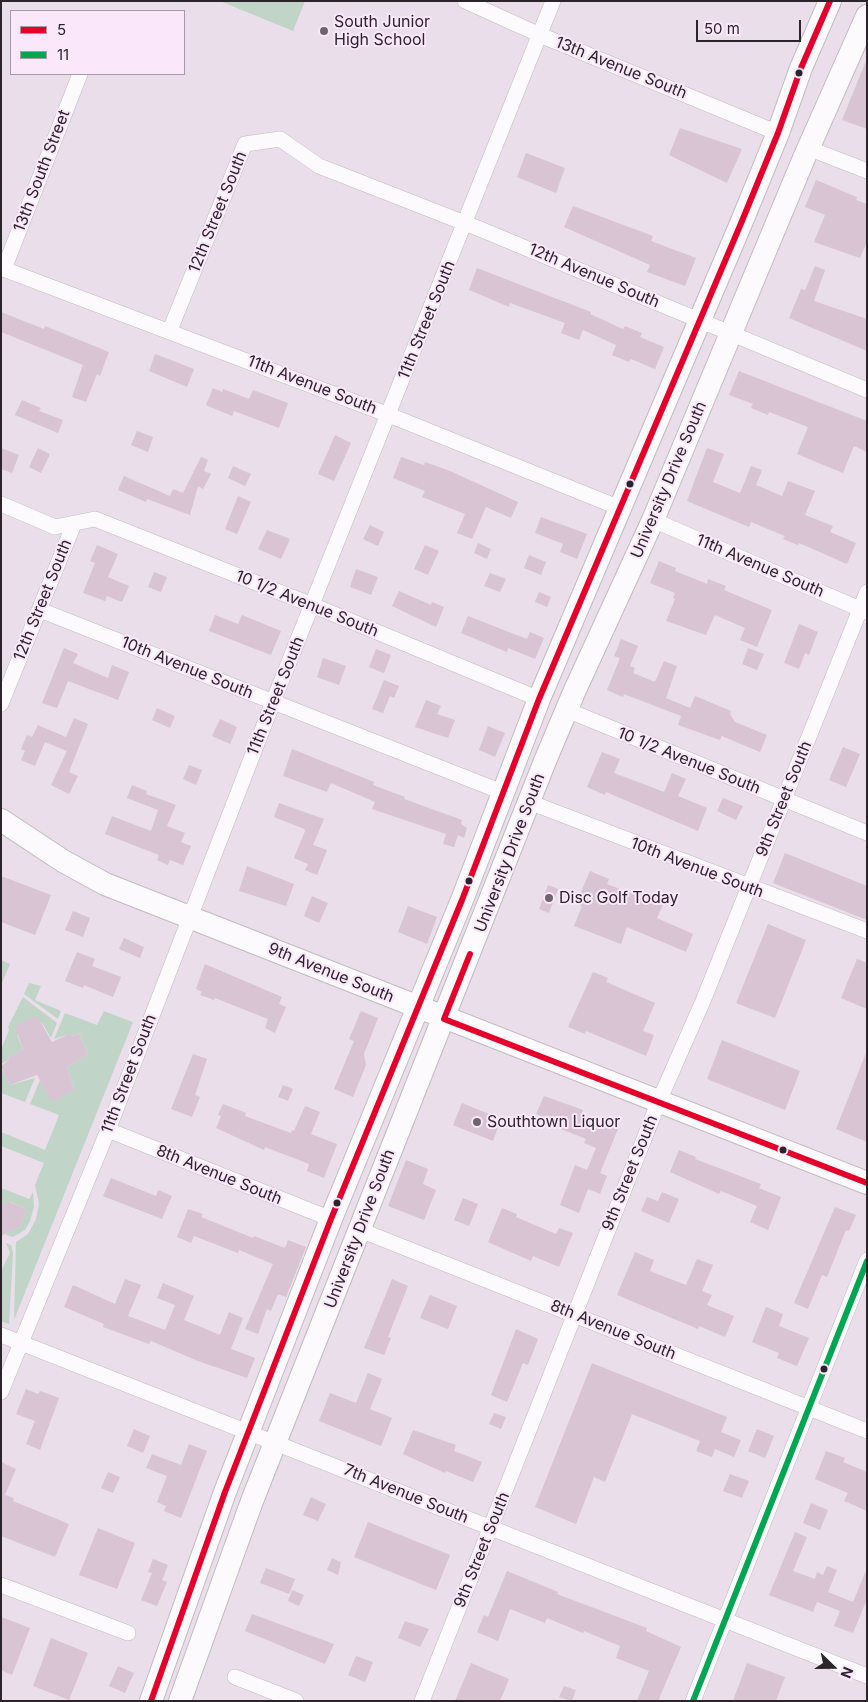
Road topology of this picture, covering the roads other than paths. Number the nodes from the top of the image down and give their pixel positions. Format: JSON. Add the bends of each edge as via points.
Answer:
{"nodes":[{"id":1,"x":465,"y":1,"type":"edge"},
{"id":2,"x":553,"y":1,"type":"edge"},
{"id":3,"x":830,"y":1,"type":"edge"},
{"id":4,"x":867,"y":16,"type":"edge"},
{"id":5,"x":540,"y":35,"type":"junction"},
{"id":6,"x":80,"y":75,"type":"edge"},
{"id":7,"x":778,"y":133,"type":"junction"},
{"id":8,"x":808,"y":148,"type":"junction"},
{"id":9,"x":319,"y":166,"type":"joint"},
{"id":10,"x":867,"y":171,"type":"edge"},
{"id":11,"x":466,"y":224,"type":"junction"},
{"id":12,"x":3,"y":268,"type":"edge"},
{"id":13,"x":699,"y":320,"type":"junction"},
{"id":14,"x":170,"y":330,"type":"junction"},
{"id":15,"x":731,"y":334,"type":"junction"},
{"id":16,"x":867,"y":390,"type":"edge"},
{"id":17,"x":389,"y":415,"type":"junction"},
{"id":18,"x":1,"y":504,"type":"edge"},
{"id":19,"x":620,"y":508,"type":"junction"},
{"id":20,"x":653,"y":520,"type":"junction"},
{"id":21,"x":74,"y":524,"type":"junction"},
{"id":22,"x":867,"y":592,"type":"edge"},
{"id":23,"x":312,"y":605,"type":"junction"},
{"id":24,"x":40,"y":610,"type":"junction"},
{"id":25,"x":863,"y":611,"type":"edge"},
{"id":26,"x":538,"y":699,"type":"junction"},
{"id":27,"x":273,"y":702,"type":"junction"},
{"id":28,"x":1,"y":704,"type":"edge"},
{"id":29,"x":567,"y":710,"type":"junction"},
{"id":30,"x":502,"y":792,"type":"junction"},
{"id":31,"x":784,"y":800,"type":"junction"},
{"id":32,"x":529,"y":802,"type":"junction"},
{"id":33,"x":1,"y":820,"type":"edge"},
{"id":34,"x":867,"y":833,"type":"edge"},
{"id":35,"x":749,"y":888,"type":"junction"},
{"id":36,"x":191,"y":917,"type":"junction"},
{"id":37,"x":867,"y":931,"type":"edge"},
{"id":38,"x":417,"y":1007,"type":"junction"},
{"id":39,"x":444,"y":1019,"type":"junction"},
{"id":40,"x":659,"y":1101,"type":"junction"},
{"id":41,"x":108,"y":1130,"type":"junction"},
{"id":42,"x":867,"y":1183,"type":"edge"},
{"id":43,"x":330,"y":1219,"type":"junction"},
{"id":44,"x":360,"y":1230,"type":"junction"},
{"id":45,"x":867,"y":1260,"type":"edge"},
{"id":46,"x":574,"y":1315,"type":"junction"},
{"id":47,"x":1,"y":1335,"type":"edge"},
{"id":48,"x":21,"y":1343,"type":"junction"},
{"id":49,"x":1,"y":1392,"type":"edge"},
{"id":50,"x":809,"y":1408,"type":"junction"},
{"id":51,"x":867,"y":1430,"type":"edge"},
{"id":52,"x":248,"y":1432,"type":"junction"},
{"id":53,"x":276,"y":1442,"type":"junction"},
{"id":54,"x":490,"y":1528,"type":"junction"},
{"id":55,"x":1,"y":1585,"type":"edge"},
{"id":56,"x":725,"y":1620,"type":"junction"},
{"id":57,"x":128,"y":1632,"type":"dead end"},
{"id":58,"x":867,"y":1676,"type":"edge"},
{"id":59,"x":235,"y":1677,"type":"dead end"},
{"id":60,"x":151,"y":1701,"type":"edge"},
{"id":61,"x":180,"y":1701,"type":"edge"},
{"id":62,"x":296,"y":1701,"type":"edge"},
{"id":63,"x":422,"y":1701,"type":"edge"},
{"id":64,"x":693,"y":1701,"type":"edge"}],
"edges":[{"from":1,"to":5,"type":"street","name":"13th Avenue South"},
{"from":2,"to":5,"type":"street","name":"11th Street South"},
{"from":3,"to":7,"type":"main road","name":"University Drive South"},
{"from":4,"to":8,"type":"main road","name":"University Drive South"},
{"from":5,"to":7,"type":"street","name":"13th Avenue South"},
{"from":5,"to":11,"type":"street","name":"11th Street South"},
{"from":6,"to":12,"type":"street","name":"13th South Street"},
{"from":7,"to":13,"type":"main road","name":"University Drive South"},
{"from":8,"to":10,"type":"street"},
{"from":8,"to":15,"type":"main road","name":"University Drive South"},
{"from":9,"to":11,"type":"street","name":"12th Avenue South"},
{"from":9,"to":14,"type":"street","name":"12th Street South","via":[[280,138],[245,144]]},
{"from":11,"to":13,"type":"street","name":"12th Avenue South"},
{"from":11,"to":17,"type":"street","name":"11th Street South"},
{"from":12,"to":14,"type":"street","name":"11th Avenue South"},
{"from":13,"to":15,"type":"street","name":"12th Avenue South"},
{"from":13,"to":19,"type":"main road","name":"University Drive South"},
{"from":14,"to":17,"type":"street","name":"11th Avenue South"},
{"from":15,"to":16,"type":"street","name":"12th Avenue South"},
{"from":15,"to":20,"type":"main road","name":"University Drive South"},
{"from":17,"to":19,"type":"street","name":"11th Avenue South"},
{"from":17,"to":23,"type":"street","name":"11th Street South"},
{"from":18,"to":21,"type":"street","via":[[55,527]]},
{"from":19,"to":26,"type":"main road","name":"University Drive South"},
{"from":20,"to":25,"type":"street","name":"11th Avenue South"},
{"from":20,"to":29,"type":"main road","name":"University Drive South"},
{"from":21,"to":23,"type":"street","name":"10 1/2 Avenue South","via":[[95,519]]},
{"from":21,"to":24,"type":"street","name":"12th Street South"},
{"from":22,"to":25,"type":"street","name":"9th Street South"},
{"from":23,"to":26,"type":"street","name":"10 1/2 Avenue South"},
{"from":23,"to":27,"type":"street","name":"11th Street South"},
{"from":24,"to":27,"type":"street","name":"10th Avenue South"},
{"from":24,"to":28,"type":"street","name":"12th Street South"},
{"from":25,"to":31,"type":"street","name":"9th Street South"},
{"from":26,"to":30,"type":"main road","name":"University Drive South"},
{"from":27,"to":30,"type":"street","name":"10th Avenue South"},
{"from":27,"to":36,"type":"street","name":"11th Street South"},
{"from":29,"to":31,"type":"street","name":"10 1/2 Avenue South"},
{"from":29,"to":32,"type":"main road","name":"University Drive South"},
{"from":30,"to":38,"type":"main road","name":"University Drive South","via":[[462,900]]},
{"from":31,"to":34,"type":"street","name":"10 1/2 Avenue South"},
{"from":31,"to":35,"type":"street","name":"9th Street South"},
{"from":32,"to":35,"type":"street","name":"10th Avenue South"},
{"from":32,"to":39,"type":"main road","name":"University Drive South"},
{"from":33,"to":36,"type":"main road","name":"9th Avenue South","via":[[105,884]]},
{"from":35,"to":37,"type":"street","name":"10th Avenue South"},
{"from":35,"to":40,"type":"street","name":"9th Street South"},
{"from":36,"to":38,"type":"main road","name":"9th Avenue South"},
{"from":36,"to":41,"type":"street","name":"11th Street South"},
{"from":38,"to":39,"type":"main road","name":"9th Avenue South"},
{"from":38,"to":43,"type":"main road","name":"University Drive South"},
{"from":39,"to":40,"type":"main road","name":"9th Avenue South"},
{"from":39,"to":44,"type":"main road","name":"University Drive South"},
{"from":40,"to":42,"type":"main road","name":"9th Avenue South"},
{"from":40,"to":46,"type":"street","name":"9th Street South"},
{"from":41,"to":43,"type":"street","name":"8th Avenue South"},
{"from":41,"to":48,"type":"street","name":"11th Street South"},
{"from":43,"to":52,"type":"main road","name":"University Drive South"},
{"from":44,"to":46,"type":"street","name":"8th Avenue South"},
{"from":44,"to":53,"type":"main road","name":"University Drive South"},
{"from":45,"to":50,"type":"street"},
{"from":46,"to":50,"type":"street","name":"8th Avenue South"},
{"from":46,"to":54,"type":"street","name":"9th Street South"},
{"from":47,"to":48,"type":"street","name":"7th Avenue South"},
{"from":48,"to":49,"type":"street","name":"11th Street South"},
{"from":48,"to":52,"type":"street","name":"7th Avenue South"},
{"from":50,"to":51,"type":"street","name":"8th Avenue South"},
{"from":50,"to":56,"type":"street"},
{"from":52,"to":53,"type":"street","name":"7th Avenue South"},
{"from":52,"to":60,"type":"main road","name":"University Drive South"},
{"from":53,"to":54,"type":"street","name":"7th Avenue South"},
{"from":53,"to":61,"type":"main road","name":"University Drive South"},
{"from":54,"to":56,"type":"street","name":"7th Avenue South"},
{"from":54,"to":63,"type":"street","name":"9th Street South"},
{"from":55,"to":57,"type":"street"},
{"from":56,"to":58,"type":"street","name":"7th Avenue South"},
{"from":56,"to":64,"type":"street"},
{"from":59,"to":62,"type":"street"}]}
